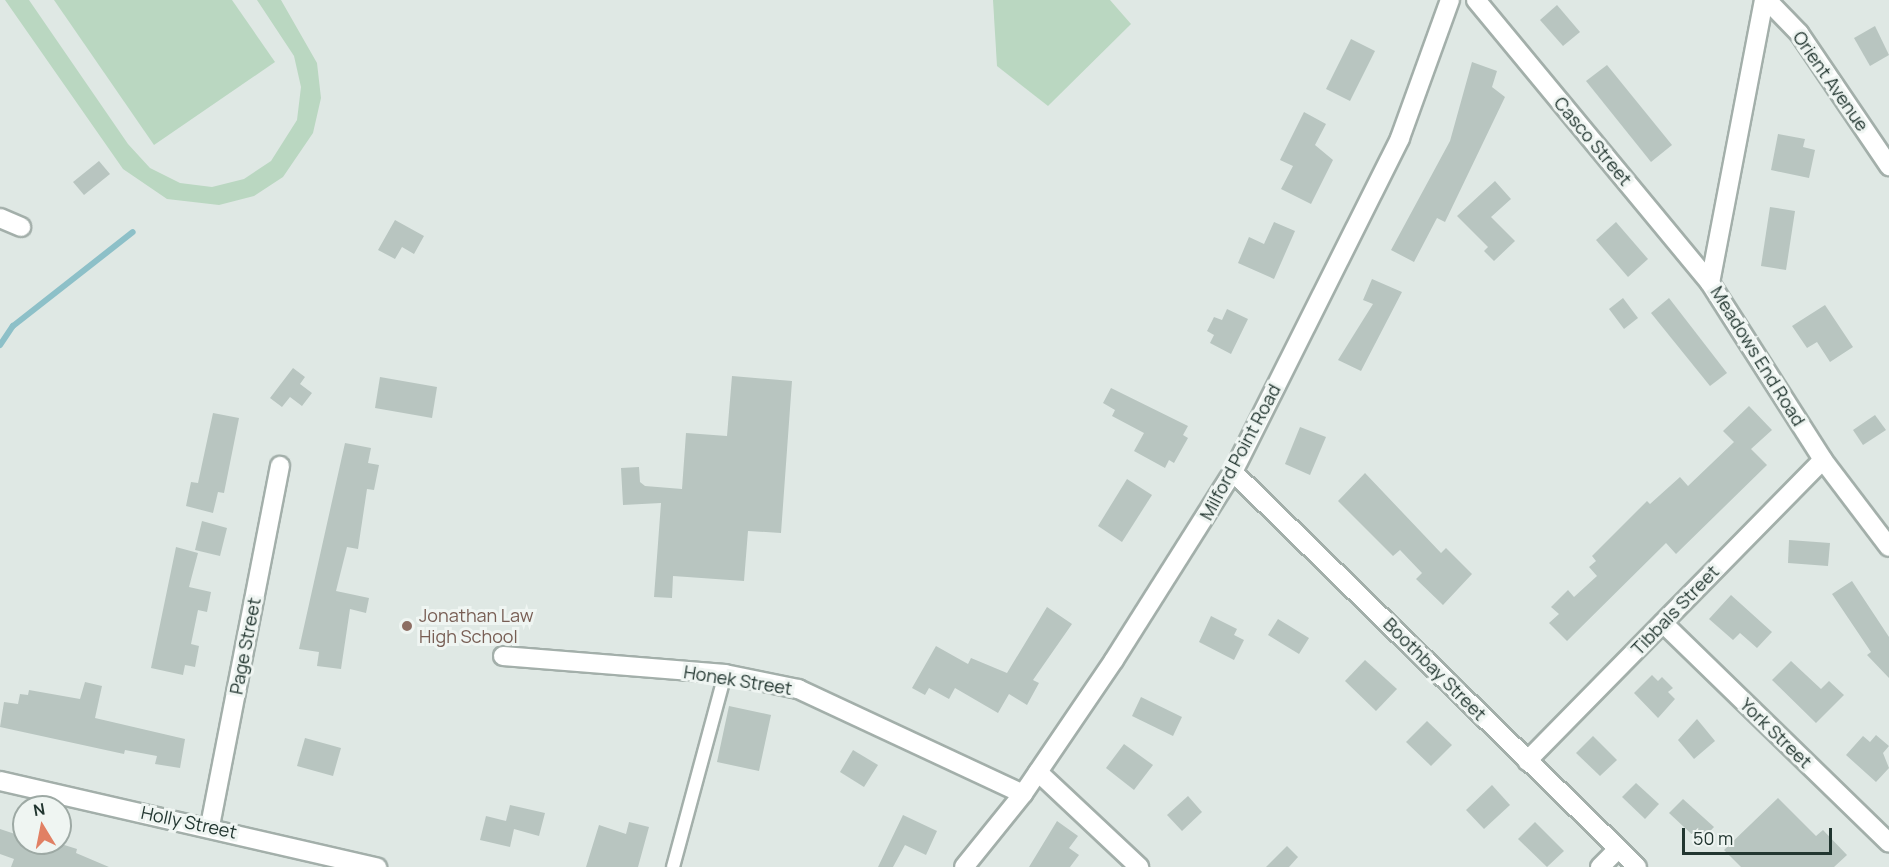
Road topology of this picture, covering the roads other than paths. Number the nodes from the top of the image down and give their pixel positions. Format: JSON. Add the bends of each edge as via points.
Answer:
{"nodes":[{"id":1,"x":1450,"y":0,"type":"edge"},
{"id":2,"x":1476,"y":0,"type":"edge"},
{"id":3,"x":1766,"y":0,"type":"edge"},
{"id":4,"x":1889,"y":165,"type":"edge"},
{"id":5,"x":0,"y":218,"type":"edge"},
{"id":6,"x":21,"y":226,"type":"dead end"},
{"id":7,"x":1710,"y":283,"type":"junction"},
{"id":8,"x":1823,"y":460,"type":"junction"},
{"id":9,"x":280,"y":466,"type":"dead end"},
{"id":10,"x":1233,"y":472,"type":"junction"},
{"id":11,"x":1889,"y":547,"type":"edge"},
{"id":12,"x":1663,"y":623,"type":"junction"},
{"id":13,"x":503,"y":656,"type":"dead end"},
{"id":14,"x":725,"y":674,"type":"junction"},
{"id":15,"x":1527,"y":761,"type":"junction"},
{"id":16,"x":1038,"y":772,"type":"junction"},
{"id":17,"x":0,"y":781,"type":"edge"},
{"id":18,"x":1023,"y":795,"type":"junction"},
{"id":19,"x":210,"y":826,"type":"junction"},
{"id":20,"x":1889,"y":843,"type":"edge"},
{"id":21,"x":1618,"y":849,"type":"junction"},
{"id":22,"x":376,"y":867,"type":"edge"},
{"id":23,"x":673,"y":867,"type":"edge"},
{"id":24,"x":964,"y":867,"type":"edge"},
{"id":25,"x":1139,"y":867,"type":"edge"},
{"id":26,"x":1600,"y":867,"type":"edge"},
{"id":27,"x":1637,"y":867,"type":"edge"}],
"edges":[{"from":1,"to":10,"type":"street","name":"Milford Point Road","via":[[1400,138]]},
{"from":2,"to":7,"type":"street","name":"Casco Street"},
{"from":3,"to":4,"type":"street","name":"Orient Avenue","via":[[1799,33]]},
{"from":3,"to":7,"type":"street","name":"Meadows End Road"},
{"from":5,"to":6,"type":"street"},
{"from":7,"to":8,"type":"street","name":"Meadows End Road"},
{"from":8,"to":11,"type":"street","name":"Meadows End Road"},
{"from":8,"to":12,"type":"street","name":"Tibbals Street"},
{"from":9,"to":19,"type":"street","name":"Page Street"},
{"from":10,"to":15,"type":"street","name":"Boothbay Street"},
{"from":10,"to":16,"type":"street","name":"Milford Point Road","via":[[1193,541]]},
{"from":12,"to":15,"type":"street","name":"Tibbals Street"},
{"from":12,"to":20,"type":"street","name":"York Street"},
{"from":13,"to":14,"type":"street","name":"Honek Street"},
{"from":14,"to":18,"type":"street","name":"Honek Street","via":[[798,688]]},
{"from":14,"to":23,"type":"lane"},
{"from":15,"to":21,"type":"street","name":"Boothbay Street"},
{"from":16,"to":18,"type":"street","name":"Milford Point Road"},
{"from":16,"to":25,"type":"street"},
{"from":17,"to":19,"type":"street","name":"Holly Street"},
{"from":18,"to":24,"type":"street","name":"Milford Point Road"},
{"from":19,"to":22,"type":"street","name":"Holly Street"},
{"from":21,"to":26,"type":"street"},
{"from":21,"to":27,"type":"street","name":"Boothbay Street"}]}
